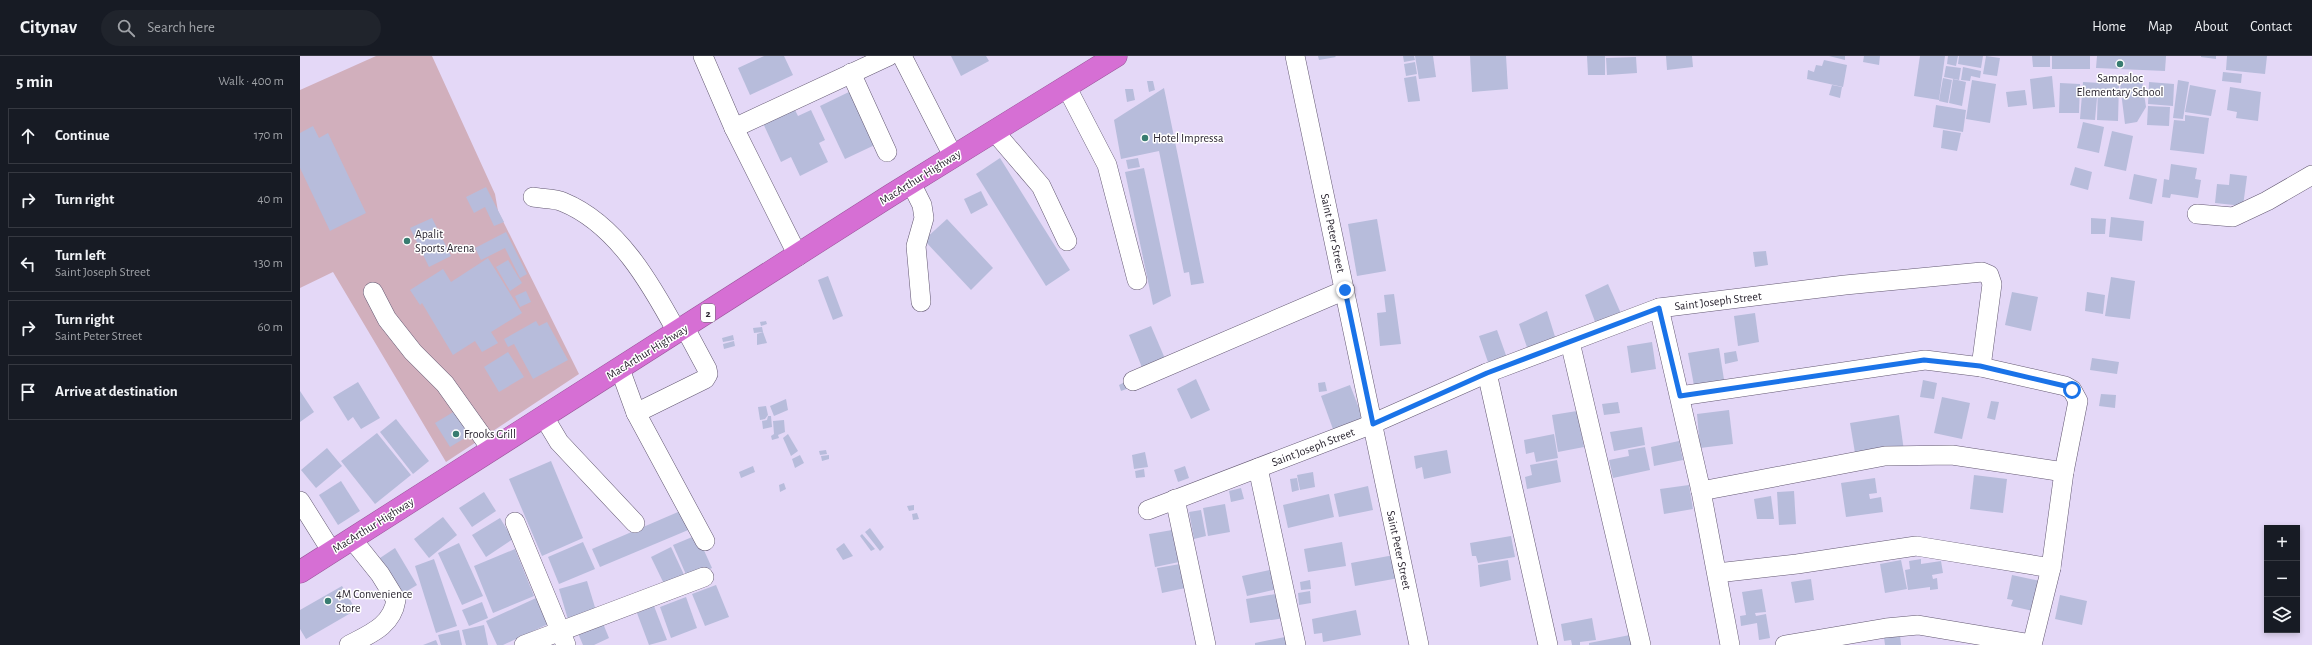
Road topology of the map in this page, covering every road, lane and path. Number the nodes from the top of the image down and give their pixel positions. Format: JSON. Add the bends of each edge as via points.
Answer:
{"nodes":[{"id":1,"x":703,"y":56,"type":"edge"},
{"id":2,"x":889,"y":56,"type":"edge"},
{"id":3,"x":902,"y":56,"type":"edge"},
{"id":4,"x":1116,"y":56,"type":"edge"},
{"id":5,"x":1296,"y":56,"type":"edge"},
{"id":6,"x":851,"y":73,"type":"junction"},
{"id":7,"x":1066,"y":86,"type":"junction"},
{"id":8,"x":734,"y":128,"type":"junction"},
{"id":9,"x":994,"y":131,"type":"junction"},
{"id":10,"x":887,"y":152,"type":"dead end"},
{"id":11,"x":953,"y":156,"type":"junction"},
{"id":12,"x":2312,"y":176,"type":"edge"},
{"id":13,"x":911,"y":183,"type":"junction"},
{"id":14,"x":533,"y":197,"type":"dead end"},
{"id":15,"x":2197,"y":214,"type":"dead end"},
{"id":16,"x":1067,"y":241,"type":"dead end"},
{"id":17,"x":798,"y":256,"type":"junction"},
{"id":18,"x":1137,"y":280,"type":"dead end"},
{"id":19,"x":1345,"y":290,"type":"junction"},
{"id":20,"x":373,"y":292,"type":"dead end"},
{"id":21,"x":921,"y":302,"type":"dead end"},
{"id":22,"x":1659,"y":308,"type":"junction"},
{"id":23,"x":681,"y":330,"type":"junction"},
{"id":24,"x":1570,"y":342,"type":"junction"},
{"id":25,"x":1980,"y":366,"type":"junction"},
{"id":26,"x":620,"y":369,"type":"junction"},
{"id":27,"x":1487,"y":373,"type":"junction"},
{"id":28,"x":1133,"y":381,"type":"dead end"},
{"id":29,"x":1680,"y":396,"type":"junction"},
{"id":30,"x":636,"y":413,"type":"junction"},
{"id":31,"x":544,"y":417,"type":"junction"},
{"id":32,"x":1373,"y":424,"type":"junction"},
{"id":33,"x":492,"y":450,"type":"junction"},
{"id":34,"x":1258,"y":468,"type":"junction"},
{"id":35,"x":2064,"y":472,"type":"junction"},
{"id":36,"x":1701,"y":491,"type":"junction"},
{"id":37,"x":1175,"y":499,"type":"junction"},
{"id":38,"x":300,"y":501,"type":"edge"},
{"id":39,"x":1148,"y":510,"type":"dead end"},
{"id":40,"x":515,"y":522,"type":"dead end"},
{"id":41,"x":635,"y":523,"type":"dead end"},
{"id":42,"x":352,"y":539,"type":"junction"},
{"id":43,"x":705,"y":541,"type":"dead end"},
{"id":44,"x":332,"y":552,"type":"junction"},
{"id":45,"x":2051,"y":568,"type":"junction"},
{"id":46,"x":300,"y":572,"type":"edge"},
{"id":47,"x":1717,"y":573,"type":"junction"},
{"id":48,"x":704,"y":577,"type":"dead end"},
{"id":49,"x":563,"y":639,"type":"edge"},
{"id":50,"x":349,"y":645,"type":"edge"},
{"id":51,"x":524,"y":645,"type":"edge"},
{"id":52,"x":1206,"y":645,"type":"edge"},
{"id":53,"x":1296,"y":645,"type":"edge"},
{"id":54,"x":1419,"y":645,"type":"edge"},
{"id":55,"x":1548,"y":645,"type":"edge"},
{"id":56,"x":1641,"y":645,"type":"edge"},
{"id":57,"x":1730,"y":645,"type":"edge"},
{"id":58,"x":1785,"y":645,"type":"edge"},
{"id":59,"x":2032,"y":645,"type":"edge"}],
"edges":[{"from":1,"to":8,"type":"street"},
{"from":2,"to":6,"type":"street"},
{"from":3,"to":11,"type":"street"},
{"from":4,"to":7,"type":"highway","name":"MacArthur Highway","number":"2"},
{"from":5,"to":19,"type":"street","name":"Saint Peter Street"},
{"from":6,"to":8,"type":"street"},
{"from":6,"to":10,"type":"street"},
{"from":7,"to":9,"type":"highway","name":"MacArthur Highway","number":"2"},
{"from":7,"to":18,"type":"street","via":[[1107,165]]},
{"from":8,"to":17,"type":"street"},
{"from":9,"to":11,"type":"highway","name":"MacArthur Highway","number":"2"},
{"from":9,"to":16,"type":"street","via":[[1041,186]]},
{"from":11,"to":13,"type":"highway","name":"MacArthur Highway","number":"2"},
{"from":12,"to":15,"type":"street","via":[[2233,217]]},
{"from":13,"to":17,"type":"highway","name":"MacArthur Highway","number":"2"},
{"from":13,"to":21,"type":"street","via":[[922,205],[924,218],[916,246]]},
{"from":14,"to":23,"type":"street","via":[[562,201],[590,218],[614,238]]},
{"from":17,"to":23,"type":"highway","name":"MacArthur Highway","number":"2"},
{"from":19,"to":28,"type":"street"},
{"from":19,"to":32,"type":"street","name":"Saint Peter Street"},
{"from":20,"to":33,"type":"street","via":[[387,319],[413,352],[445,384]]},
{"from":22,"to":24,"type":"street","name":"Saint Joseph Street"},
{"from":22,"to":25,"type":"street","name":"Saint Joseph Street","via":[[1844,285],[1982,272],[1989,275],[1992,284]]},
{"from":22,"to":29,"type":"street"},
{"from":23,"to":26,"type":"highway","name":"MacArthur Highway","number":"2"},
{"from":23,"to":30,"type":"street","via":[[708,374],[705,379]]},
{"from":24,"to":27,"type":"street","name":"Saint Joseph Street"},
{"from":24,"to":56,"type":"street"},
{"from":25,"to":29,"type":"street","via":[[1924,360]]},
{"from":25,"to":35,"type":"street","via":[[2065,386],[2072,390],[2078,401]]},
{"from":26,"to":30,"type":"street"},
{"from":26,"to":31,"type":"highway","name":"MacArthur Highway","number":"2"},
{"from":27,"to":32,"type":"street","name":"Saint Joseph Street"},
{"from":27,"to":55,"type":"street"},
{"from":29,"to":36,"type":"street"},
{"from":30,"to":43,"type":"street"},
{"from":31,"to":33,"type":"highway","name":"MacArthur Highway","number":"2"},
{"from":31,"to":41,"type":"street","via":[[559,442]]},
{"from":32,"to":34,"type":"street","name":"Saint Joseph Street"},
{"from":32,"to":54,"type":"street","name":"Saint Peter Street"},
{"from":33,"to":42,"type":"highway","name":"MacArthur Highway","number":"2"},
{"from":34,"to":37,"type":"street","name":"Saint Joseph Street"},
{"from":34,"to":53,"type":"street"},
{"from":35,"to":36,"type":"street","via":[[1952,455],[1884,456]]},
{"from":35,"to":45,"type":"street"},
{"from":36,"to":47,"type":"street"},
{"from":37,"to":39,"type":"street","name":"Saint Joseph Street"},
{"from":37,"to":52,"type":"street"},
{"from":38,"to":44,"type":"street"},
{"from":40,"to":49,"type":"street"},
{"from":42,"to":44,"type":"highway","name":"MacArthur Highway","number":"2"},
{"from":42,"to":50,"type":"street","via":[[380,574],[396,600],[394,611],[387,622]]},
{"from":44,"to":46,"type":"highway","name":"MacArthur Highway","number":"2"},
{"from":45,"to":47,"type":"street","via":[[1916,546]]},
{"from":45,"to":59,"type":"street"},
{"from":47,"to":57,"type":"street"},
{"from":48,"to":49,"type":"street"},
{"from":49,"to":51,"type":"street"},
{"from":58,"to":59,"type":"street","via":[[1918,625]]}]}
